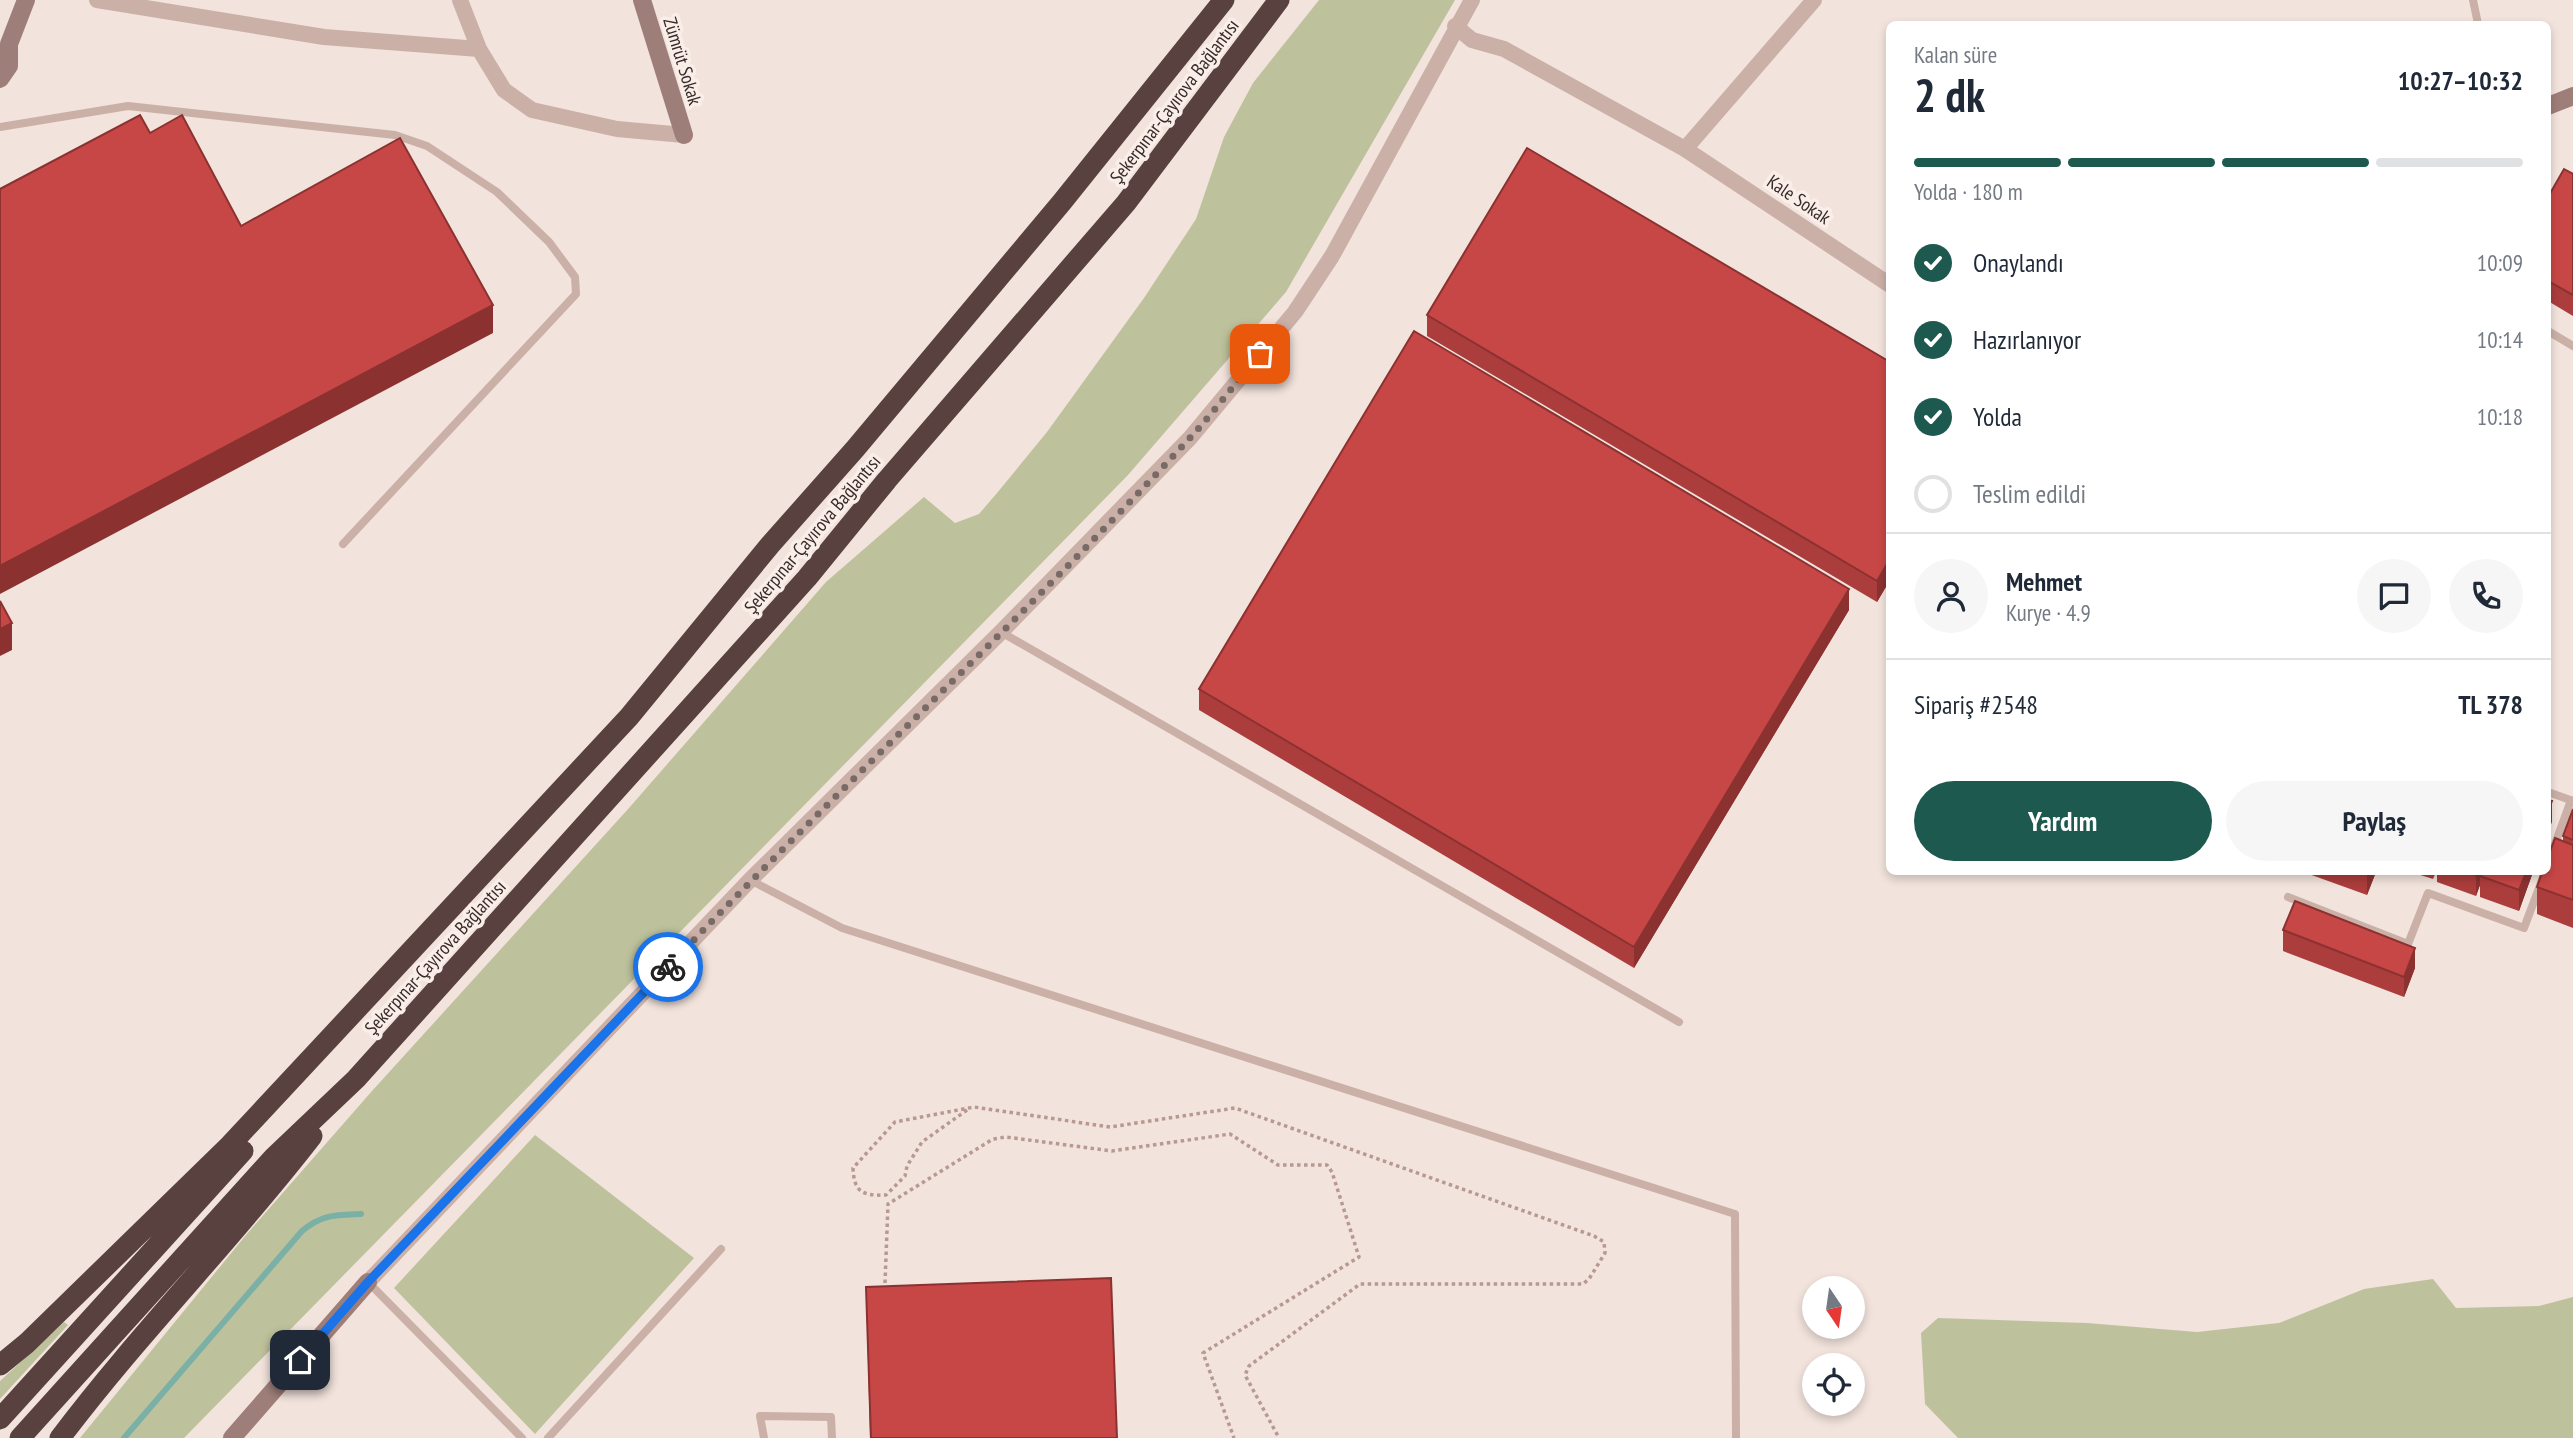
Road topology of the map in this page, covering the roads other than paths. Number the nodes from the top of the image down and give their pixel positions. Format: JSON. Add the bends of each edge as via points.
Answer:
{"nodes":[{"id":1,"x":26,"y":0,"type":"edge"},
{"id":2,"x":97,"y":0,"type":"edge"},
{"id":3,"x":460,"y":0,"type":"edge"},
{"id":4,"x":642,"y":0,"type":"edge"},
{"id":5,"x":1224,"y":0,"type":"edge"},
{"id":6,"x":1279,"y":0,"type":"edge"},
{"id":7,"x":1472,"y":0,"type":"edge"},
{"id":8,"x":1814,"y":0,"type":"edge"},
{"id":9,"x":2473,"y":0,"type":"edge"},
{"id":10,"x":193,"y":8,"type":"edge"},
{"id":11,"x":2477,"y":21,"type":"edge"},
{"id":12,"x":1455,"y":26,"type":"junction"},
{"id":13,"x":479,"y":49,"type":"junction"},
{"id":14,"x":0,"y":79,"type":"edge"},
{"id":15,"x":2573,"y":96,"type":"edge"},
{"id":16,"x":2551,"y":106,"type":"edge"},
{"id":17,"x":0,"y":127,"type":"edge"},
{"id":18,"x":684,"y":135,"type":"joint"},
{"id":19,"x":1685,"y":149,"type":"junction"},
{"id":20,"x":1886,"y":282,"type":"edge"},
{"id":21,"x":2551,"y":333,"type":"edge"},
{"id":22,"x":2573,"y":346,"type":"edge"},
{"id":23,"x":343,"y":544,"type":"dead end"},
{"id":24,"x":1002,"y":632,"type":"junction"},
{"id":25,"x":2551,"y":793,"type":"edge"},
{"id":26,"x":2572,"y":801,"type":"edge"},
{"id":27,"x":2551,"y":855,"type":"edge"},
{"id":28,"x":2544,"y":875,"type":"edge"},
{"id":29,"x":750,"y":880,"type":"junction"},
{"id":30,"x":477,"y":883,"type":"junction"},
{"id":31,"x":2288,"y":897,"type":"dead end"},
{"id":32,"x":1679,"y":1022,"type":"dead end"},
{"id":33,"x":356,"y":1079,"type":"junction"},
{"id":34,"x":721,"y":1249,"type":"dead end"},
{"id":35,"x":368,"y":1282,"type":"junction"},
{"id":36,"x":0,"y":1365,"type":"edge"},
{"id":37,"x":0,"y":1419,"type":"edge"},
{"id":38,"x":20,"y":1438,"type":"edge"},
{"id":39,"x":60,"y":1438,"type":"edge"},
{"id":40,"x":232,"y":1438,"type":"edge"},
{"id":41,"x":522,"y":1438,"type":"edge"},
{"id":42,"x":548,"y":1438,"type":"edge"},
{"id":43,"x":764,"y":1438,"type":"edge"},
{"id":44,"x":832,"y":1438,"type":"edge"},
{"id":45,"x":1736,"y":1438,"type":"edge"}],
"edges":[{"from":1,"to":14,"type":"street","via":[[9,44],[9,66]]},
{"from":2,"to":10,"type":"street"},
{"from":3,"to":13,"type":"street"},
{"from":4,"to":18,"type":"street","name":"Zümrüt Sokak"},
{"from":5,"to":30,"type":"highway","name":"Şekerpınar-Çayırova Bağlantısı","via":[[1062,202],[629,717]]},
{"from":6,"to":33,"type":"highway","name":"Şekerpınar-Çayırova Bağlantısı","via":[[1126,203],[807,578]]},
{"from":7,"to":12,"type":"street"},
{"from":8,"to":19,"type":"street"},
{"from":9,"to":11,"type":"lane"},
{"from":10,"to":13,"type":"street","via":[[324,37]]},
{"from":12,"to":19,"type":"street","name":"Kale Sokak","via":[[1472,40],[1504,49]]},
{"from":12,"to":24,"type":"street","via":[[1332,256],[1295,312],[1190,438]]},
{"from":13,"to":18,"type":"street","via":[[504,90],[532,110],[617,129]]},
{"from":15,"to":16,"type":"street"},
{"from":17,"to":23,"type":"lane","via":[[128,106],[395,135],[427,146],[497,192],[549,242],[575,278],[576,294]]},
{"from":19,"to":20,"type":"street","name":"Kale Sokak"},
{"from":21,"to":22,"type":"lane"},
{"from":24,"to":29,"type":"street"},
{"from":24,"to":32,"type":"lane"},
{"from":25,"to":26,"type":"lane"},
{"from":26,"to":27,"type":"lane"},
{"from":28,"to":31,"type":"lane","via":[[2524,928],[2428,893],[2408,944]]},
{"from":29,"to":35,"type":"street"},
{"from":29,"to":45,"type":"lane","via":[[842,929],[1735,1214]]},
{"from":30,"to":36,"type":"highway","via":[[230,1145]]},
{"from":30,"to":37,"type":"highway","via":[[327,1060]]},
{"from":33,"to":38,"type":"highway","via":[[274,1157]]},
{"from":33,"to":39,"type":"highway","via":[[264,1198]]},
{"from":34,"to":42,"type":"lane"},
{"from":35,"to":40,"type":"street"},
{"from":35,"to":41,"type":"lane"},
{"from":43,"to":44,"type":"lane","via":[[760,1416],[831,1417]]}]}
